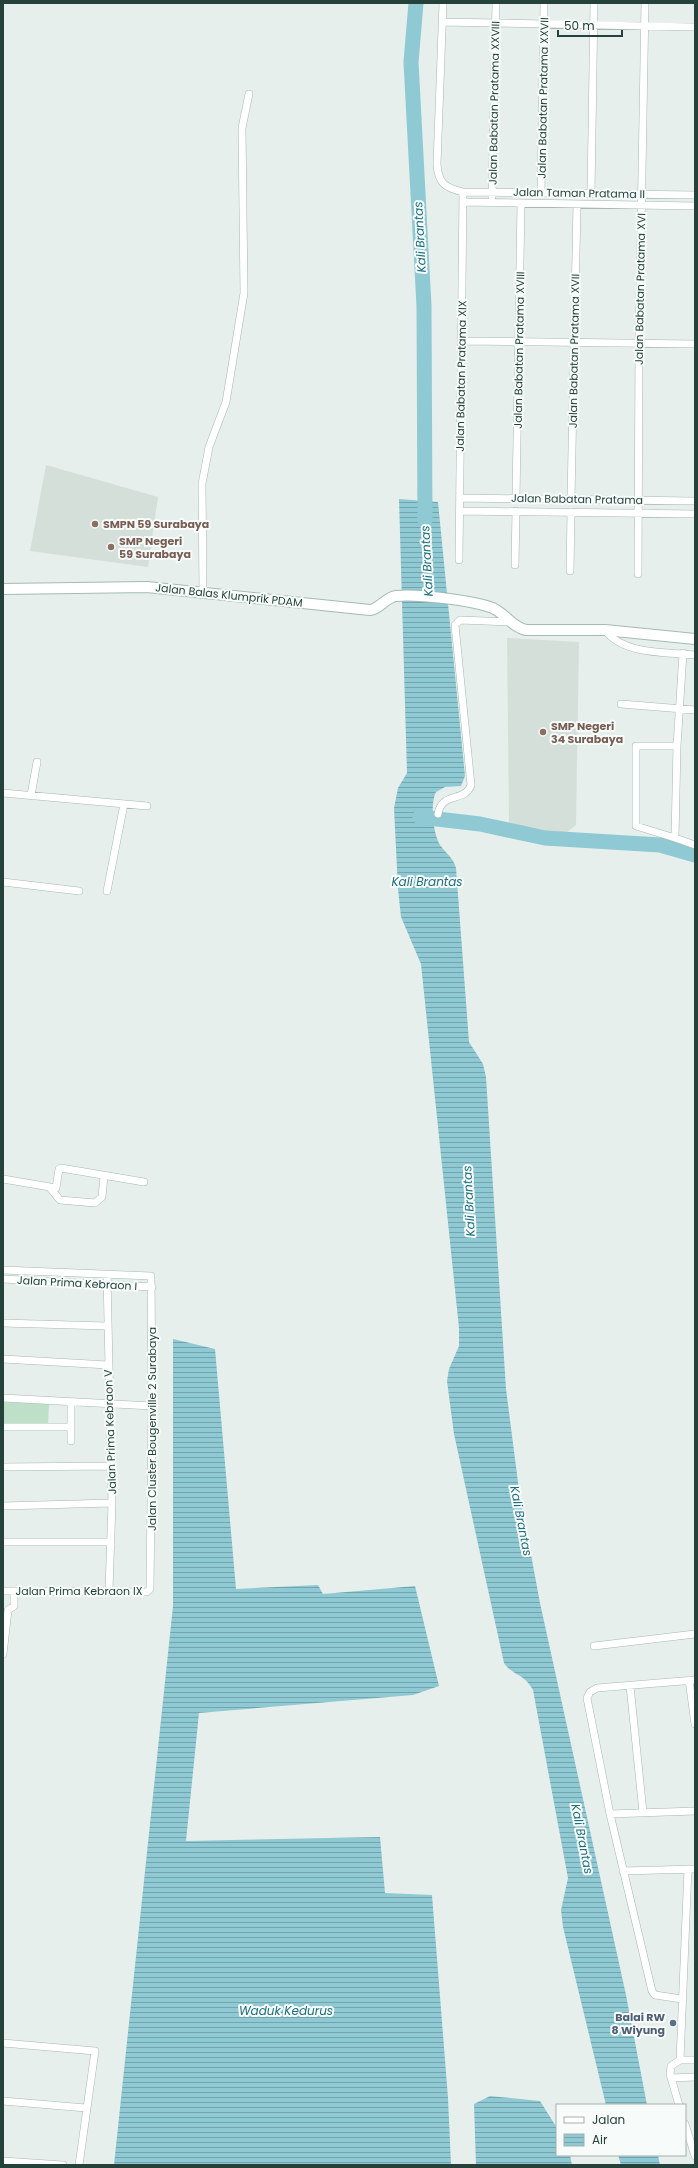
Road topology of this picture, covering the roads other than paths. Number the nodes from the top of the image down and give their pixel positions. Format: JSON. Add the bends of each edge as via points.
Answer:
{"nodes":[{"id":1,"x":444,"y":3,"type":"edge"},
{"id":2,"x":496,"y":3,"type":"edge"},
{"id":3,"x":544,"y":3,"type":"edge"},
{"id":4,"x":594,"y":3,"type":"edge"},
{"id":5,"x":644,"y":3,"type":"edge"},
{"id":6,"x":443,"y":22,"type":"junction"},
{"id":7,"x":496,"y":23,"type":"junction"},
{"id":8,"x":544,"y":24,"type":"junction"},
{"id":9,"x":594,"y":25,"type":"junction"},
{"id":10,"x":644,"y":26,"type":"junction"},
{"id":11,"x":695,"y":27,"type":"edge"},
{"id":12,"x":249,"y":94,"type":"dead end"},
{"id":13,"x":463,"y":192,"type":"junction"},
{"id":14,"x":492,"y":192,"type":"junction"},
{"id":15,"x":541,"y":193,"type":"junction"},
{"id":16,"x":591,"y":194,"type":"junction"},
{"id":17,"x":641,"y":194,"type":"junction"},
{"id":18,"x":695,"y":195,"type":"edge"},
{"id":19,"x":463,"y":202,"type":"junction"},
{"id":20,"x":492,"y":203,"type":"junction"},
{"id":21,"x":521,"y":203,"type":"junction"},
{"id":22,"x":577,"y":204,"type":"junction"},
{"id":23,"x":641,"y":205,"type":"junction"},
{"id":24,"x":695,"y":206,"type":"edge"},
{"id":25,"x":462,"y":341,"type":"junction"},
{"id":26,"x":519,"y":342,"type":"junction"},
{"id":27,"x":573,"y":342,"type":"junction"},
{"id":28,"x":638,"y":343,"type":"junction"},
{"id":29,"x":695,"y":344,"type":"edge"},
{"id":30,"x":460,"y":498,"type":"junction"},
{"id":31,"x":516,"y":498,"type":"junction"},
{"id":32,"x":571,"y":499,"type":"junction"},
{"id":33,"x":638,"y":500,"type":"junction"},
{"id":34,"x":695,"y":501,"type":"edge"},
{"id":35,"x":460,"y":511,"type":"junction"},
{"id":36,"x":516,"y":511,"type":"junction"},
{"id":37,"x":571,"y":512,"type":"junction"},
{"id":38,"x":638,"y":512,"type":"junction"},
{"id":39,"x":695,"y":514,"type":"edge"},
{"id":40,"x":460,"y":560,"type":"dead end"},
{"id":41,"x":515,"y":565,"type":"dead end"},
{"id":42,"x":570,"y":571,"type":"dead end"},
{"id":43,"x":638,"y":574,"type":"dead end"},
{"id":44,"x":3,"y":589,"type":"edge"},
{"id":45,"x":203,"y":592,"type":"junction"},
{"id":46,"x":512,"y":622,"type":"junction"},
{"id":47,"x":605,"y":630,"type":"junction"},
{"id":48,"x":695,"y":639,"type":"edge"},
{"id":49,"x":683,"y":653,"type":"junction"},
{"id":50,"x":695,"y":654,"type":"edge"},
{"id":51,"x":621,"y":704,"type":"dead end"},
{"id":52,"x":680,"y":709,"type":"junction"},
{"id":53,"x":695,"y":710,"type":"edge"},
{"id":54,"x":677,"y":746,"type":"junction"},
{"id":55,"x":37,"y":762,"type":"dead end"},
{"id":56,"x":3,"y":793,"type":"edge"},
{"id":57,"x":31,"y":795,"type":"junction"},
{"id":58,"x":124,"y":804,"type":"junction"},
{"id":59,"x":147,"y":806,"type":"dead end"},
{"id":60,"x":438,"y":814,"type":"dead end"},
{"id":61,"x":675,"y":838,"type":"junction"},
{"id":62,"x":695,"y":845,"type":"edge"},
{"id":63,"x":3,"y":882,"type":"edge"},
{"id":64,"x":79,"y":891,"type":"dead end"},
{"id":65,"x":107,"y":891,"type":"dead end"},
{"id":66,"x":104,"y":1176,"type":"junction"},
{"id":67,"x":3,"y":1179,"type":"edge"},
{"id":68,"x":144,"y":1182,"type":"dead end"},
{"id":69,"x":50,"y":1188,"type":"junction"},
{"id":70,"x":3,"y":1270,"type":"edge"},
{"id":71,"x":107,"y":1275,"type":"junction"},
{"id":72,"x":148,"y":1275,"type":"joint"},
{"id":73,"x":3,"y":1279,"type":"edge"},
{"id":74,"x":107,"y":1285,"type":"junction"},
{"id":75,"x":152,"y":1287,"type":"junction"},
{"id":76,"x":3,"y":1323,"type":"edge"},
{"id":77,"x":108,"y":1326,"type":"junction"},
{"id":78,"x":3,"y":1359,"type":"edge"},
{"id":79,"x":108,"y":1365,"type":"junction"},
{"id":80,"x":3,"y":1398,"type":"edge"},
{"id":81,"x":71,"y":1403,"type":"junction"},
{"id":82,"x":109,"y":1404,"type":"junction"},
{"id":83,"x":152,"y":1406,"type":"junction"},
{"id":84,"x":3,"y":1427,"type":"edge"},
{"id":85,"x":70,"y":1427,"type":"junction"},
{"id":86,"x":71,"y":1441,"type":"dead end"},
{"id":87,"x":111,"y":1466,"type":"junction"},
{"id":88,"x":3,"y":1467,"type":"edge"},
{"id":89,"x":112,"y":1503,"type":"junction"},
{"id":90,"x":3,"y":1506,"type":"edge"},
{"id":91,"x":3,"y":1542,"type":"edge"},
{"id":92,"x":111,"y":1542,"type":"junction"},
{"id":93,"x":151,"y":1584,"type":"joint"},
{"id":94,"x":110,"y":1590,"type":"junction"},
{"id":95,"x":3,"y":1591,"type":"edge"},
{"id":96,"x":14,"y":1593,"type":"junction"},
{"id":97,"x":695,"y":1634,"type":"edge"},
{"id":98,"x":594,"y":1646,"type":"dead end"},
{"id":99,"x":3,"y":1654,"type":"edge"},
{"id":100,"x":692,"y":1680,"type":"edge"},
{"id":101,"x":630,"y":1686,"type":"junction"},
{"id":102,"x":695,"y":1724,"type":"edge"},
{"id":103,"x":695,"y":1811,"type":"edge"},
{"id":104,"x":643,"y":1812,"type":"junction"},
{"id":105,"x":610,"y":1814,"type":"junction"},
{"id":106,"x":691,"y":1869,"type":"edge"},
{"id":107,"x":623,"y":1871,"type":"junction"},
{"id":108,"x":682,"y":1999,"type":"junction"},
{"id":109,"x":3,"y":2044,"type":"edge"},
{"id":110,"x":680,"y":2060,"type":"junction"},
{"id":111,"x":695,"y":2060,"type":"edge"},
{"id":112,"x":695,"y":2077,"type":"edge"},
{"id":113,"x":671,"y":2078,"type":"junction"},
{"id":114,"x":3,"y":2101,"type":"edge"},
{"id":115,"x":679,"y":2104,"type":"edge"},
{"id":116,"x":86,"y":2108,"type":"junction"},
{"id":117,"x":686,"y":2127,"type":"edge"},
{"id":118,"x":695,"y":2156,"type":"edge"},
{"id":119,"x":3,"y":2161,"type":"edge"},
{"id":120,"x":63,"y":2165,"type":"edge"},
{"id":121,"x":79,"y":2165,"type":"edge"}],
"edges":[{"from":1,"to":6,"type":"street"},
{"from":2,"to":7,"type":"street","name":"Jalan Babatan Pratama XXVIII"},
{"from":3,"to":8,"type":"street","name":"Jalan Babatan Pratama XXVII"},
{"from":4,"to":9,"type":"street"},
{"from":5,"to":10,"type":"street","name":"Jalan Babatan Pratama XVI"},
{"from":6,"to":7,"type":"street"},
{"from":6,"to":13,"type":"street","via":[[438,173],[439,180],[444,185]]},
{"from":7,"to":8,"type":"street"},
{"from":7,"to":14,"type":"street","name":"Jalan Babatan Pratama XXVIII"},
{"from":8,"to":9,"type":"street"},
{"from":8,"to":15,"type":"street","name":"Jalan Babatan Pratama XXVII"},
{"from":9,"to":10,"type":"street"},
{"from":9,"to":16,"type":"street"},
{"from":10,"to":11,"type":"street"},
{"from":10,"to":17,"type":"street","name":"Jalan Babatan Pratama XVI"},
{"from":12,"to":45,"type":"street","via":[[242,128],[244,293],[226,402],[209,446],[202,484]]},
{"from":13,"to":14,"type":"street","name":"Jalan Taman Pratama II"},
{"from":13,"to":19,"type":"street","name":"Jalan Babatan Pratama XIX"},
{"from":14,"to":15,"type":"street","name":"Jalan Taman Pratama II"},
{"from":14,"to":20,"type":"street","name":"Jalan Babatan Pratama XXVIII"},
{"from":15,"to":16,"type":"street","name":"Jalan Taman Pratama II"},
{"from":16,"to":17,"type":"street","name":"Jalan Taman Pratama II"},
{"from":17,"to":18,"type":"street","name":"Jalan Taman Pratama II"},
{"from":17,"to":23,"type":"street","name":"Jalan Babatan Pratama XVI"},
{"from":19,"to":20,"type":"street","name":"Jalan Taman Pratama II"},
{"from":19,"to":25,"type":"street","name":"Jalan Babatan Pratama XIX"},
{"from":20,"to":21,"type":"street","name":"Jalan Taman Pratama II"},
{"from":21,"to":22,"type":"street","name":"Jalan Taman Pratama II"},
{"from":21,"to":26,"type":"street","name":"Jalan Babatan Pratama XVIII"},
{"from":22,"to":23,"type":"street","name":"Jalan Taman Pratama II"},
{"from":22,"to":27,"type":"street","name":"Jalan Babatan Pratama XVII"},
{"from":23,"to":24,"type":"street","name":"Jalan Taman Pratama II"},
{"from":23,"to":28,"type":"street","name":"Jalan Babatan Pratama XVI"},
{"from":25,"to":26,"type":"street"},
{"from":25,"to":30,"type":"street","name":"Jalan Babatan Pratama XIX"},
{"from":26,"to":27,"type":"street"},
{"from":26,"to":31,"type":"street","name":"Jalan Babatan Pratama XVIII"},
{"from":27,"to":28,"type":"street"},
{"from":27,"to":32,"type":"street","name":"Jalan Babatan Pratama XVII"},
{"from":28,"to":29,"type":"street"},
{"from":28,"to":33,"type":"street","name":"Jalan Babatan Pratama XVI"},
{"from":30,"to":31,"type":"street","name":"Jalan Babatan Pratama"},
{"from":30,"to":35,"type":"street","name":"Jalan Babatan Pratama XIX"},
{"from":31,"to":32,"type":"street","name":"Jalan Babatan Pratama"},
{"from":32,"to":33,"type":"street","name":"Jalan Babatan Pratama"},
{"from":33,"to":34,"type":"street","name":"Jalan Babatan Pratama"},
{"from":33,"to":38,"type":"street","name":"Jalan Babatan Pratama XVI"},
{"from":35,"to":36,"type":"street","name":"Jalan Babatan Pratama"},
{"from":35,"to":40,"type":"street","name":"Jalan Babatan Pratama XIX"},
{"from":36,"to":37,"type":"street","name":"Jalan Babatan Pratama"},
{"from":36,"to":41,"type":"street"},
{"from":37,"to":38,"type":"street","name":"Jalan Babatan Pratama"},
{"from":37,"to":42,"type":"street"},
{"from":38,"to":39,"type":"street","name":"Jalan Babatan Pratama"},
{"from":38,"to":43,"type":"street","name":"Jalan Babatan Pratama XVI"},
{"from":44,"to":45,"type":"street","name":"Jalan Balas Klumprik PDAM","via":[[113,586]]},
{"from":45,"to":46,"type":"street","name":"Jalan Balas Klumprik PDAM","via":[[370,610],[396,596],[450,599],[493,607]]},
{"from":46,"to":47,"type":"street","name":"Jalan Balas Klumprik PDAM","via":[[526,630]]},
{"from":46,"to":60,"type":"street","via":[[460,620],[455,625],[471,785],[466,793],[444,802]]},
{"from":47,"to":48,"type":"street","name":"Jalan Balas Klumprik PDAM"},
{"from":47,"to":49,"type":"street","via":[[616,642],[629,648]]},
{"from":49,"to":50,"type":"street"},
{"from":49,"to":52,"type":"street"},
{"from":51,"to":52,"type":"street"},
{"from":52,"to":53,"type":"street"},
{"from":52,"to":54,"type":"street"},
{"from":54,"to":61,"type":"street"},
{"from":54,"to":61,"type":"street","via":[[636,746],[636,826]]},
{"from":55,"to":57,"type":"street"},
{"from":56,"to":57,"type":"street"},
{"from":57,"to":58,"type":"street"},
{"from":58,"to":59,"type":"street"},
{"from":58,"to":65,"type":"street"},
{"from":61,"to":62,"type":"street"},
{"from":63,"to":64,"type":"street"},
{"from":66,"to":68,"type":"street"},
{"from":66,"to":69,"type":"street","via":[[60,1168],[58,1187]]},
{"from":66,"to":69,"type":"street","via":[[102,1197],[95,1203],[60,1200]]},
{"from":67,"to":69,"type":"street"},
{"from":70,"to":71,"type":"street","name":"Jalan Prima Kebraon I"},
{"from":71,"to":72,"type":"street","name":"Jalan Prima Kebraon I"},
{"from":71,"to":74,"type":"street","name":"Jalan Prima Kebraon V"},
{"from":72,"to":75,"type":"street","name":"Jalan Cluster Bougenville 2 Surabaya","via":[[151,1277]]},
{"from":73,"to":74,"type":"street","name":"Jalan Prima Kebraon I"},
{"from":74,"to":75,"type":"street","name":"Jalan Prima Kebraon I"},
{"from":74,"to":77,"type":"street","name":"Jalan Prima Kebraon V"},
{"from":75,"to":83,"type":"street","name":"Jalan Cluster Bougenville 2 Surabaya"},
{"from":76,"to":77,"type":"street"},
{"from":77,"to":79,"type":"street","name":"Jalan Prima Kebraon V"},
{"from":78,"to":79,"type":"street"},
{"from":79,"to":82,"type":"street","name":"Jalan Prima Kebraon V"},
{"from":80,"to":81,"type":"street"},
{"from":81,"to":82,"type":"street"},
{"from":81,"to":85,"type":"street"},
{"from":82,"to":83,"type":"street"},
{"from":82,"to":87,"type":"street","name":"Jalan Prima Kebraon V"},
{"from":83,"to":93,"type":"street","name":"Jalan Cluster Bougenville 2 Surabaya"},
{"from":84,"to":85,"type":"street"},
{"from":85,"to":86,"type":"street"},
{"from":87,"to":88,"type":"street"},
{"from":87,"to":89,"type":"street","name":"Jalan Prima Kebraon V"},
{"from":89,"to":90,"type":"street"},
{"from":89,"to":92,"type":"street","name":"Jalan Prima Kebraon V"},
{"from":91,"to":92,"type":"street"},
{"from":92,"to":94,"type":"street","name":"Jalan Prima Kebraon V"},
{"from":93,"to":94,"type":"street","name":"Jalan Prima Kebraon IX","via":[[146,1592]]},
{"from":94,"to":96,"type":"street","name":"Jalan Prima Kebraon IX"},
{"from":95,"to":96,"type":"street","name":"Jalan Prima Kebraon IX"},
{"from":96,"to":99,"type":"street","via":[[14,1606],[8,1610]]},
{"from":97,"to":98,"type":"street"},
{"from":100,"to":101,"type":"street"},
{"from":100,"to":102,"type":"street"},
{"from":101,"to":104,"type":"street"},
{"from":101,"to":105,"type":"street","via":[[597,1688],[590,1692],[587,1698]]},
{"from":103,"to":104,"type":"street"},
{"from":104,"to":105,"type":"street"},
{"from":105,"to":107,"type":"street"},
{"from":106,"to":107,"type":"street"},
{"from":106,"to":108,"type":"street"},
{"from":107,"to":108,"type":"street","via":[[652,1992],[655,1995]]},
{"from":108,"to":110,"type":"street"},
{"from":109,"to":116,"type":"street","via":[[95,2051]]},
{"from":110,"to":111,"type":"street"},
{"from":110,"to":113,"type":"street","via":[[671,2066]]},
{"from":112,"to":113,"type":"street"},
{"from":113,"to":115,"type":"street"},
{"from":114,"to":116,"type":"street"},
{"from":116,"to":121,"type":"street"},
{"from":117,"to":118,"type":"street"},
{"from":119,"to":120,"type":"street"}]}
